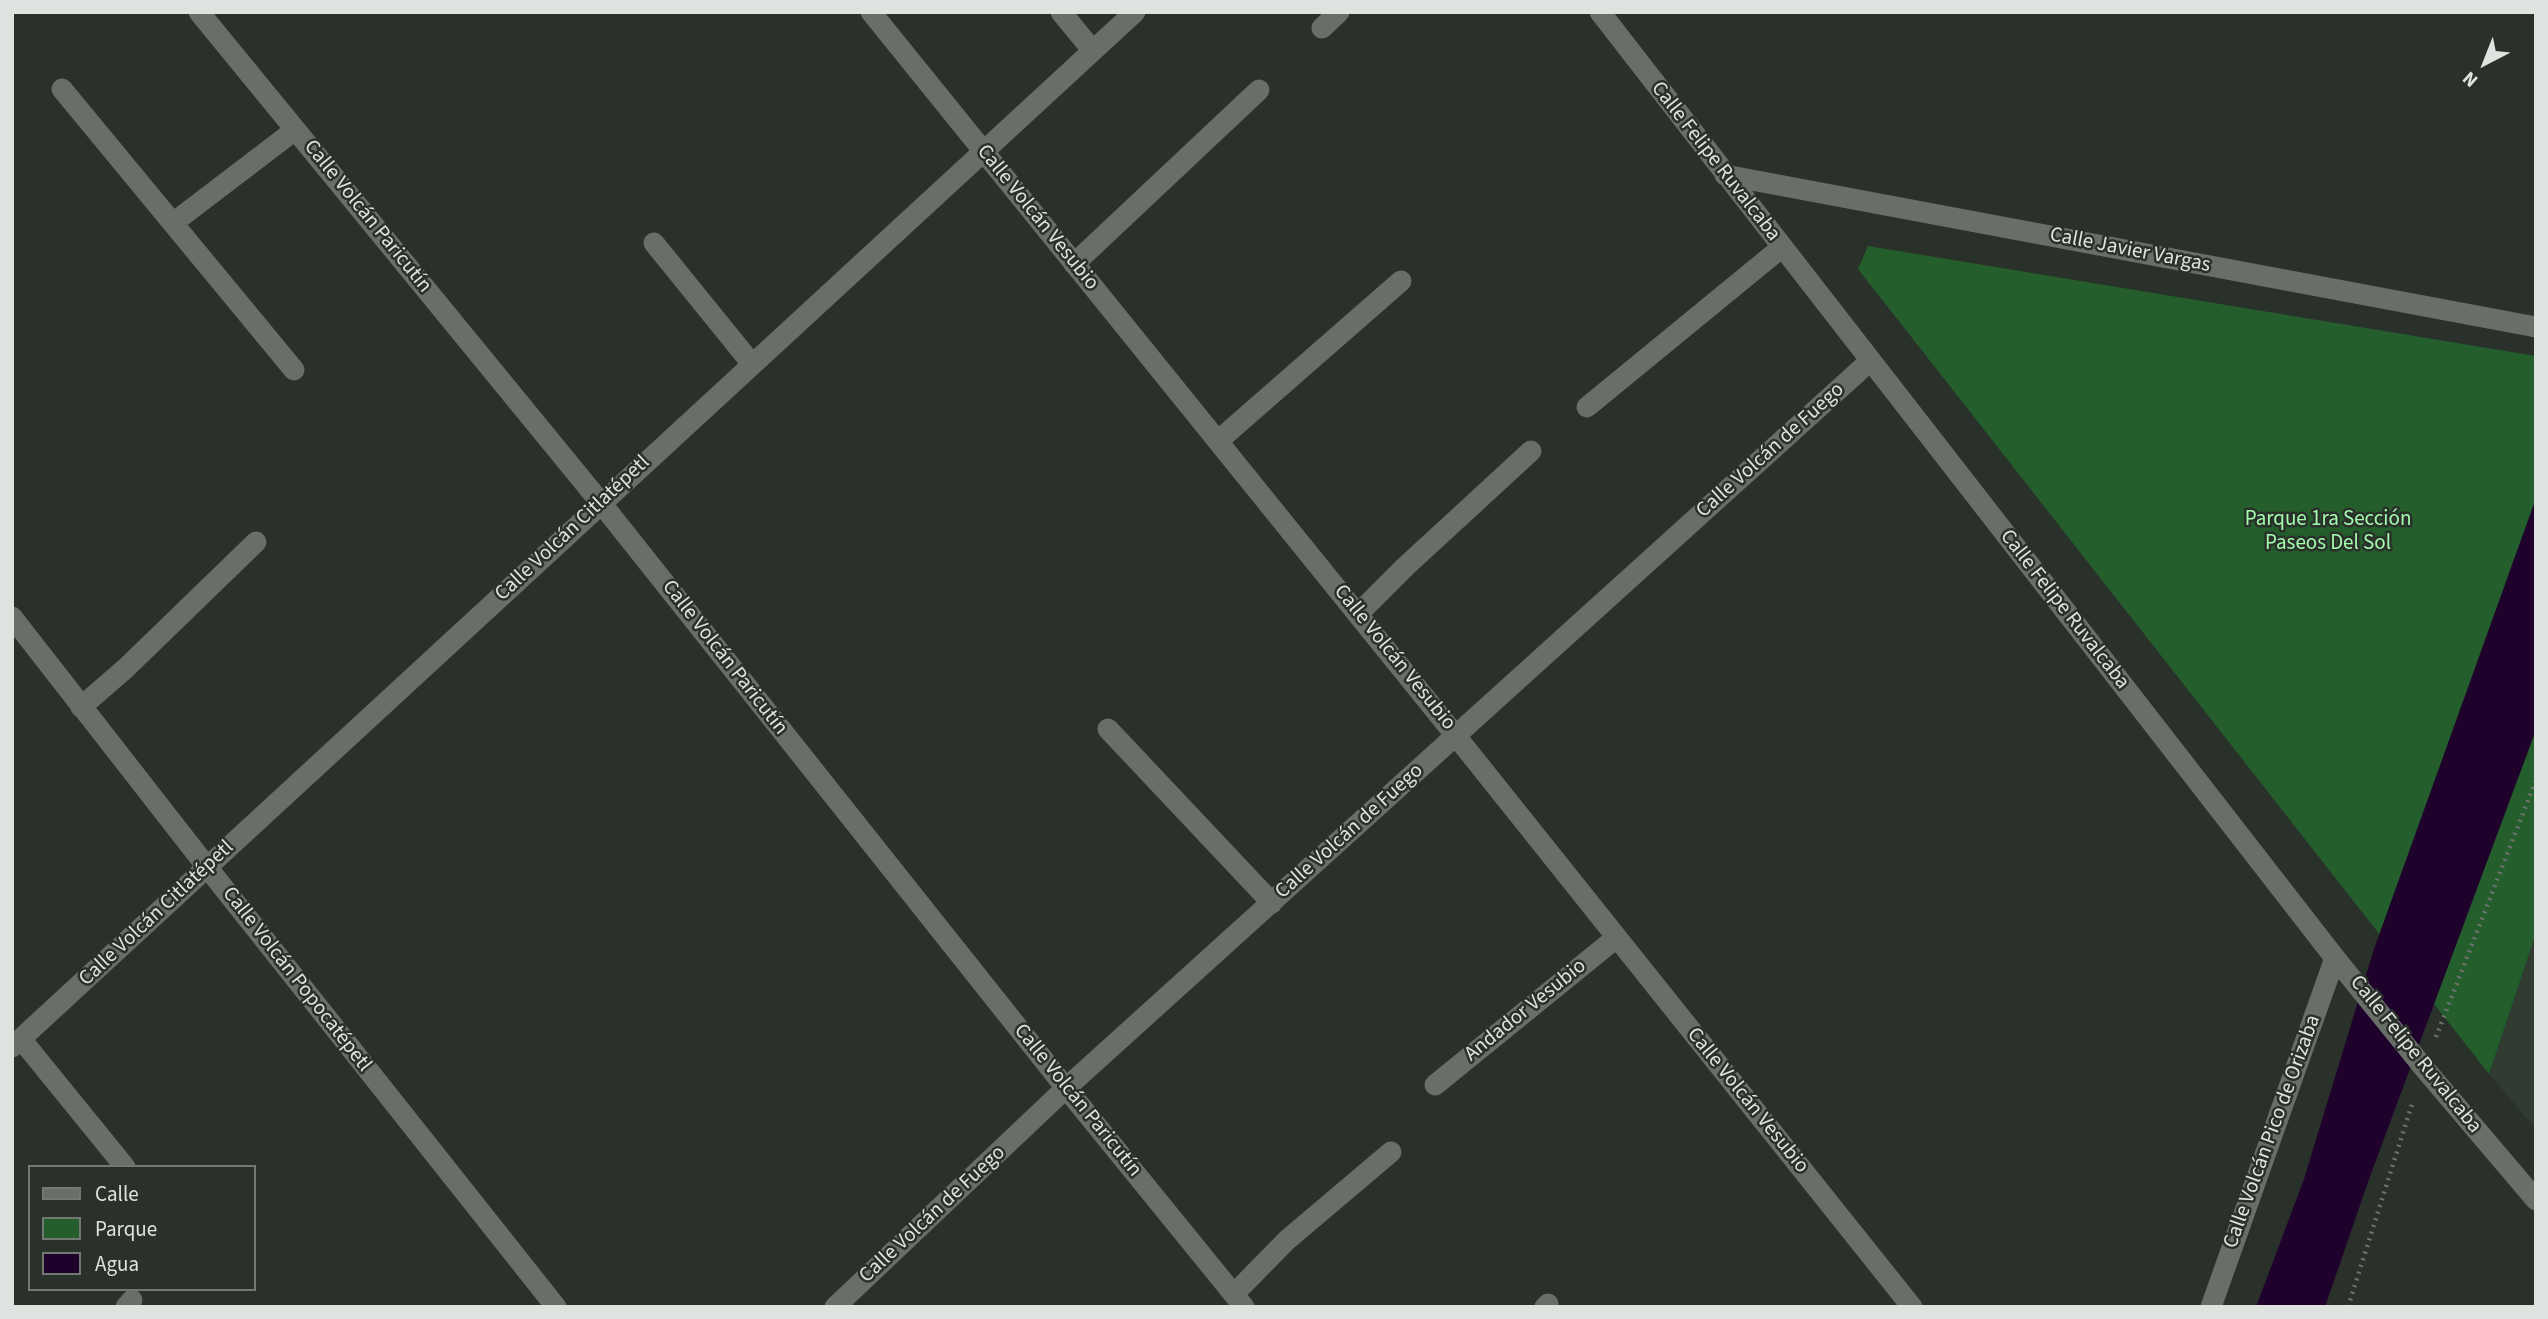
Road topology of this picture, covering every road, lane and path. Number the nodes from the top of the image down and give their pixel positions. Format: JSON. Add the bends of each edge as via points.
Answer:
{"nodes":[{"id":1,"x":199,"y":12,"type":"edge"},
{"id":2,"x":872,"y":12,"type":"edge"},
{"id":3,"x":1061,"y":12,"type":"edge"},
{"id":4,"x":1135,"y":12,"type":"edge"},
{"id":5,"x":1339,"y":12,"type":"edge"},
{"id":6,"x":1600,"y":12,"type":"edge"},
{"id":7,"x":1322,"y":27,"type":"dead end"},
{"id":8,"x":1093,"y":51,"type":"junction"},
{"id":9,"x":62,"y":89,"type":"dead end"},
{"id":10,"x":1259,"y":90,"type":"dead end"},
{"id":11,"x":295,"y":130,"type":"junction"},
{"id":12,"x":984,"y":152,"type":"junction"},
{"id":13,"x":1725,"y":175,"type":"junction"},
{"id":14,"x":173,"y":223,"type":"junction"},
{"id":15,"x":654,"y":243,"type":"dead end"},
{"id":16,"x":1781,"y":248,"type":"junction"},
{"id":17,"x":1074,"y":264,"type":"junction"},
{"id":18,"x":1401,"y":281,"type":"dead end"},
{"id":19,"x":2536,"y":327,"type":"edge"},
{"id":20,"x":1870,"y":361,"type":"junction"},
{"id":21,"x":752,"y":364,"type":"junction"},
{"id":22,"x":293,"y":370,"type":"dead end"},
{"id":23,"x":1587,"y":407,"type":"dead end"},
{"id":24,"x":1218,"y":441,"type":"junction"},
{"id":25,"x":1531,"y":451,"type":"dead end"},
{"id":26,"x":601,"y":503,"type":"junction"},
{"id":27,"x":256,"y":542,"type":"dead end"},
{"id":28,"x":1358,"y":614,"type":"junction"},
{"id":29,"x":12,"y":617,"type":"edge"},
{"id":30,"x":82,"y":707,"type":"junction"},
{"id":31,"x":1108,"y":729,"type":"dead end"},
{"id":32,"x":1456,"y":736,"type":"junction"},
{"id":33,"x":207,"y":867,"type":"junction"},
{"id":34,"x":1272,"y":903,"type":"junction"},
{"id":35,"x":1616,"y":938,"type":"junction"},
{"id":36,"x":2335,"y":958,"type":"junction"},
{"id":37,"x":17,"y":1043,"type":"edge"},
{"id":38,"x":1435,"y":1085,"type":"dead end"},
{"id":39,"x":1066,"y":1088,"type":"junction"},
{"id":40,"x":1391,"y":1152,"type":"dead end"},
{"id":41,"x":123,"y":1165,"type":"edge"},
{"id":42,"x":2536,"y":1200,"type":"edge"},
{"id":43,"x":1239,"y":1301,"type":"edge"},
{"id":44,"x":555,"y":1307,"type":"edge"},
{"id":45,"x":835,"y":1307,"type":"edge"},
{"id":46,"x":1912,"y":1307,"type":"edge"},
{"id":47,"x":2211,"y":1307,"type":"edge"}],
"edges":[{"from":1,"to":11,"type":"street","name":"Calle Volcán Paricutín"},
{"from":2,"to":12,"type":"street","name":"Calle Volcán Vesubio"},
{"from":3,"to":8,"type":"street"},
{"from":4,"to":8,"type":"street","name":"Calle Volcán Citlatépetl"},
{"from":5,"to":7,"type":"street"},
{"from":6,"to":13,"type":"street","name":"Calle Felipe Ruvalcaba"},
{"from":8,"to":12,"type":"street","name":"Calle Volcán Citlatépetl"},
{"from":9,"to":14,"type":"street"},
{"from":10,"to":17,"type":"street"},
{"from":11,"to":14,"type":"street"},
{"from":11,"to":26,"type":"street","name":"Calle Volcán Paricutín"},
{"from":12,"to":17,"type":"street","name":"Calle Volcán Vesubio"},
{"from":12,"to":21,"type":"street","name":"Calle Volcán Citlatépetl"},
{"from":13,"to":16,"type":"street","name":"Calle Felipe Ruvalcaba"},
{"from":13,"to":19,"type":"street","name":"Calle Javier Vargas"},
{"from":14,"to":22,"type":"street"},
{"from":15,"to":21,"type":"street"},
{"from":16,"to":20,"type":"street","name":"Calle Felipe Ruvalcaba"},
{"from":16,"to":23,"type":"street"},
{"from":17,"to":24,"type":"street","name":"Calle Volcán Vesubio"},
{"from":18,"to":24,"type":"street"},
{"from":20,"to":32,"type":"street","name":"Calle Volcán de Fuego"},
{"from":20,"to":36,"type":"street","name":"Calle Felipe Ruvalcaba"},
{"from":21,"to":26,"type":"street","name":"Calle Volcán Citlatépetl"},
{"from":24,"to":28,"type":"street","name":"Calle Volcán Vesubio"},
{"from":25,"to":28,"type":"street"},
{"from":26,"to":33,"type":"street","name":"Calle Volcán Citlatépetl"},
{"from":26,"to":39,"type":"street","name":"Calle Volcán Paricutín"},
{"from":27,"to":30,"type":"street"},
{"from":28,"to":32,"type":"street","name":"Calle Volcán Vesubio"},
{"from":29,"to":30,"type":"street","name":"Calle Volcán Popocatépetl"},
{"from":30,"to":33,"type":"street","name":"Calle Volcán Popocatépetl"},
{"from":31,"to":34,"type":"street"},
{"from":32,"to":34,"type":"street","name":"Calle Volcán de Fuego"},
{"from":32,"to":35,"type":"street","name":"Calle Volcán Vesubio"},
{"from":33,"to":37,"type":"street","name":"Calle Volcán Citlatépetl"},
{"from":33,"to":44,"type":"street","name":"Calle Volcán Popocatépetl"},
{"from":34,"to":39,"type":"street","name":"Calle Volcán de Fuego"},
{"from":35,"to":38,"type":"street","name":"Andador Vesubio"},
{"from":35,"to":46,"type":"street","name":"Calle Volcán Vesubio"},
{"from":36,"to":42,"type":"street","name":"Calle Felipe Ruvalcaba"},
{"from":36,"to":47,"type":"street","name":"Calle Volcán Pico de Orizaba"},
{"from":37,"to":41,"type":"street"},
{"from":39,"to":43,"type":"street","name":"Calle Volcán Paricutín"},
{"from":39,"to":45,"type":"street","name":"Calle Volcán de Fuego"},
{"from":40,"to":43,"type":"street","via":[[1287,1240]]}]}
